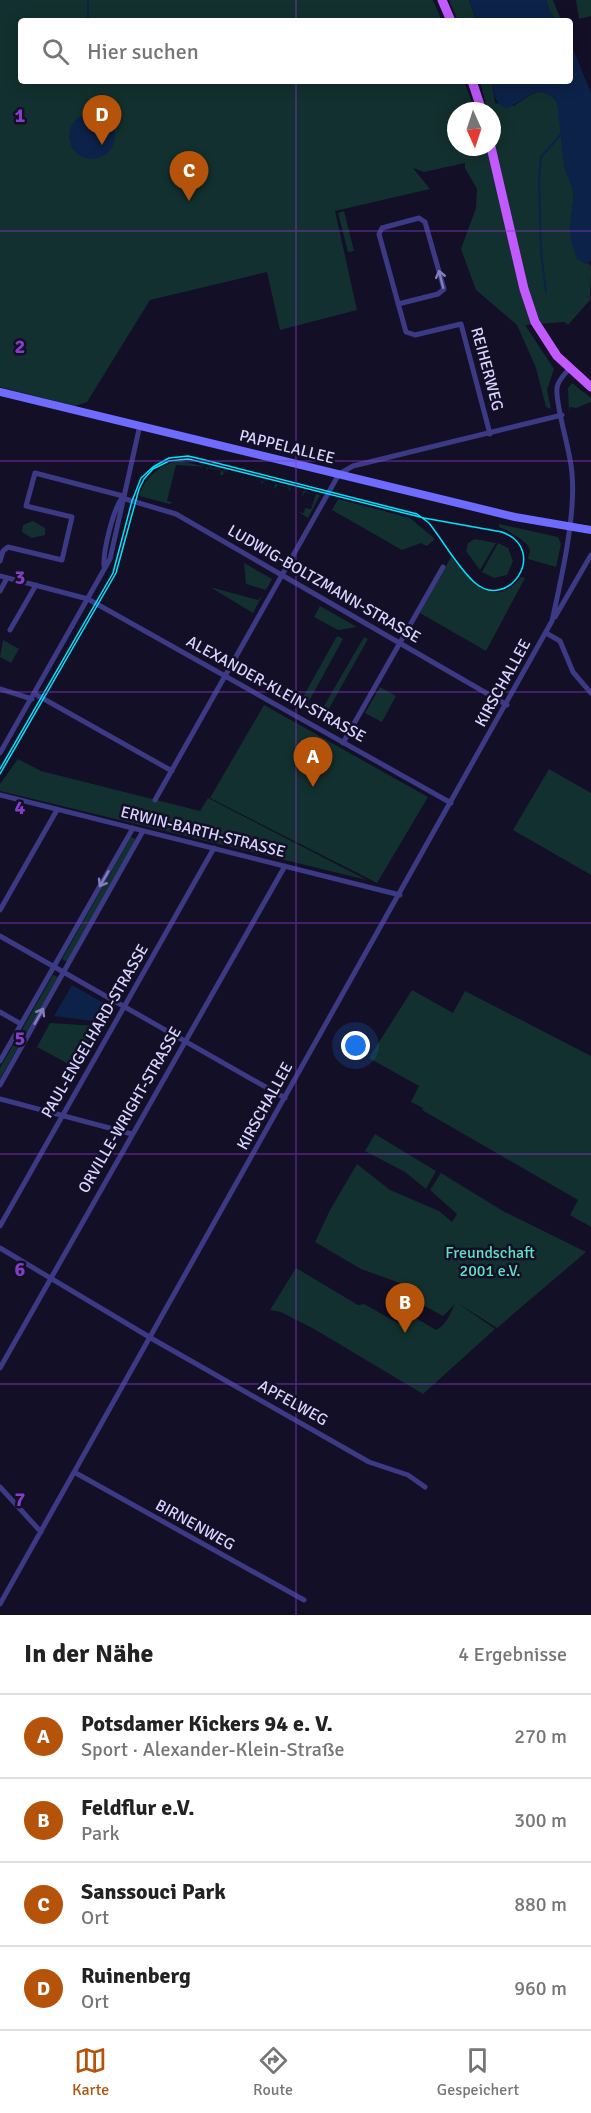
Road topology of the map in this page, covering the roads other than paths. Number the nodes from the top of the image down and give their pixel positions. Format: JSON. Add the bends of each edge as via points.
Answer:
{"nodes":[{"id":1,"x":442,"y":0,"type":"edge"},
{"id":2,"x":450,"y":18,"type":"edge"},
{"id":3,"x":473,"y":84,"type":"edge"},
{"id":4,"x":479,"y":102,"type":"edge"},
{"id":5,"x":493,"y":156,"type":"edge"},
{"id":6,"x":398,"y":304,"type":"junction"},
{"id":7,"x":570,"y":369,"type":"junction"},
{"id":8,"x":591,"y":387,"type":"edge"},
{"id":9,"x":0,"y":392,"type":"edge"},
{"id":10,"x":562,"y":415,"type":"junction"},
{"id":11,"x":140,"y":425,"type":"junction"},
{"id":12,"x":490,"y":434,"type":"junction"},
{"id":13,"x":339,"y":474,"type":"junction"},
{"id":14,"x":122,"y":497,"type":"junction"},
{"id":15,"x":568,"y":528,"type":"junction"},
{"id":16,"x":591,"y":530,"type":"edge"},
{"id":17,"x":591,"y":555,"type":"edge"},
{"id":18,"x":0,"y":561,"type":"edge"},
{"id":19,"x":443,"y":567,"type":"dead end"},
{"id":20,"x":0,"y":576,"type":"edge"},
{"id":21,"x":282,"y":576,"type":"junction"},
{"id":22,"x":7,"y":578,"type":"junction"},
{"id":23,"x":36,"y":585,"type":"junction"},
{"id":24,"x":0,"y":591,"type":"edge"},
{"id":25,"x":88,"y":599,"type":"junction"},
{"id":26,"x":552,"y":621,"type":"junction"},
{"id":27,"x":10,"y":630,"type":"dead end"},
{"id":28,"x":546,"y":633,"type":"junction"},
{"id":29,"x":400,"y":644,"type":"junction"},
{"id":30,"x":225,"y":676,"type":"junction"},
{"id":31,"x":0,"y":689,"type":"edge"},
{"id":32,"x":591,"y":693,"type":"edge"},
{"id":33,"x":33,"y":696,"type":"junction"},
{"id":34,"x":507,"y":705,"type":"junction"},
{"id":35,"x":343,"y":743,"type":"junction"},
{"id":36,"x":0,"y":753,"type":"edge"},
{"id":37,"x":172,"y":771,"type":"junction"},
{"id":38,"x":0,"y":795,"type":"edge"},
{"id":39,"x":155,"y":800,"type":"dead end"},
{"id":40,"x":451,"y":803,"type":"junction"},
{"id":41,"x":57,"y":810,"type":"junction"},
{"id":42,"x":133,"y":828,"type":"junction"},
{"id":43,"x":142,"y":831,"type":"junction"},
{"id":44,"x":214,"y":848,"type":"junction"},
{"id":45,"x":285,"y":866,"type":"junction"},
{"id":46,"x":400,"y":895,"type":"junction"},
{"id":47,"x":0,"y":910,"type":"edge"},
{"id":48,"x":0,"y":936,"type":"edge"},
{"id":49,"x":53,"y":966,"type":"junction"},
{"id":50,"x":64,"y":972,"type":"junction"},
{"id":51,"x":124,"y":1007,"type":"junction"},
{"id":52,"x":0,"y":1012,"type":"edge"},
{"id":53,"x":21,"y":1024,"type":"junction"},
{"id":54,"x":184,"y":1041,"type":"junction"},
{"id":55,"x":0,"y":1060,"type":"edge"},
{"id":56,"x":0,"y":1085,"type":"edge"},
{"id":57,"x":285,"y":1098,"type":"junction"},
{"id":58,"x":0,"y":1099,"type":"edge"},
{"id":59,"x":63,"y":1115,"type":"junction"},
{"id":60,"x":132,"y":1134,"type":"junction"},
{"id":61,"x":0,"y":1227,"type":"edge"},
{"id":62,"x":0,"y":1248,"type":"edge"},
{"id":63,"x":50,"y":1278,"type":"junction"},
{"id":64,"x":150,"y":1336,"type":"junction"},
{"id":65,"x":0,"y":1368,"type":"edge"},
{"id":66,"x":74,"y":1472,"type":"junction"},
{"id":67,"x":0,"y":1487,"type":"edge"},
{"id":68,"x":425,"y":1487,"type":"dead end"},
{"id":69,"x":41,"y":1532,"type":"junction"},
{"id":70,"x":304,"y":1600,"type":"dead end"},
{"id":71,"x":0,"y":1604,"type":"edge"}],
"edges":[{"from":1,"to":2,"type":"main road"},
{"from":3,"to":4,"type":"main road"},
{"from":5,"to":7,"type":"main road","via":[[528,303],[546,341]]},
{"from":6,"to":6,"type":"street","name":"REIHERWEG","one_way":true,"via":[[444,289],[425,222],[418,218],[382,228],[379,234]]},
{"from":6,"to":12,"type":"street","name":"REIHERWEG","via":[[405,332],[415,335],[461,324]]},
{"from":7,"to":8,"type":"main road"},
{"from":7,"to":10,"type":"street","name":"KIRSCHALLEE","via":[[557,387]]},
{"from":9,"to":11,"type":"street","name":"PAPPELALLEE"},
{"from":10,"to":12,"type":"street","name":"REIHERWEG"},
{"from":10,"to":15,"type":"street","name":"KIRSCHALLEE","via":[[573,476]]},
{"from":11,"to":13,"type":"street","name":"PAPPELALLEE"},
{"from":11,"to":14,"type":"street"},
{"from":12,"to":13,"type":"street","name":"REIHERWEG","via":[[353,466]]},
{"from":13,"to":15,"type":"street","name":"PAPPELALLEE"},
{"from":13,"to":21,"type":"street"},
{"from":14,"to":18,"type":"street","name":"LUDWIG-BOLTZMANN-STRASSE","via":[[34,473],[26,506],[72,517],[62,560],[8,547]]},
{"from":14,"to":21,"type":"street","name":"LUDWIG-BOLTZMANN-STRASSE","via":[[172,512]]},
{"from":14,"to":25,"type":"street","via":[[110,559]]},
{"from":15,"to":16,"type":"street","name":"PAPPELALLEE"},
{"from":15,"to":26,"type":"street","name":"KIRSCHALLEE"},
{"from":17,"to":26,"type":"street","name":"KIRSCHALLEE"},
{"from":19,"to":29,"type":"street"},
{"from":20,"to":22,"type":"street","name":"ALEXANDER-KLEIN-STRASSE"},
{"from":21,"to":29,"type":"street","name":"LUDWIG-BOLTZMANN-STRASSE"},
{"from":21,"to":30,"type":"street"},
{"from":22,"to":23,"type":"street","name":"ALEXANDER-KLEIN-STRASSE"},
{"from":22,"to":24,"type":"street"},
{"from":23,"to":25,"type":"street","name":"ALEXANDER-KLEIN-STRASSE"},
{"from":23,"to":27,"type":"street"},
{"from":25,"to":30,"type":"street","name":"ALEXANDER-KLEIN-STRASSE"},
{"from":25,"to":33,"type":"street"},
{"from":26,"to":28,"type":"street","name":"KIRSCHALLEE"},
{"from":28,"to":32,"type":"street","via":[[560,641],[573,672]]},
{"from":28,"to":34,"type":"street","name":"KIRSCHALLEE"},
{"from":29,"to":34,"type":"street","name":"LUDWIG-BOLTZMANN-STRASSE"},
{"from":29,"to":35,"type":"street"},
{"from":30,"to":35,"type":"street","name":"ALEXANDER-KLEIN-STRASSE"},
{"from":30,"to":37,"type":"street"},
{"from":31,"to":33,"type":"street"},
{"from":33,"to":36,"type":"street"},
{"from":33,"to":37,"type":"street"},
{"from":34,"to":40,"type":"street","name":"KIRSCHALLEE"},
{"from":35,"to":40,"type":"street","name":"ALEXANDER-KLEIN-STRASSE"},
{"from":37,"to":39,"type":"street"},
{"from":38,"to":41,"type":"street","name":"ERWIN-BARTH-STRASSE"},
{"from":40,"to":46,"type":"street","name":"KIRSCHALLEE"},
{"from":41,"to":42,"type":"street","name":"ERWIN-BARTH-STRASSE"},
{"from":41,"to":47,"type":"street"},
{"from":42,"to":43,"type":"street","name":"ERWIN-BARTH-STRASSE"},
{"from":42,"to":49,"type":"street","one_way":true},
{"from":43,"to":44,"type":"street","name":"ERWIN-BARTH-STRASSE"},
{"from":43,"to":50,"type":"street"},
{"from":44,"to":45,"type":"street","name":"ERWIN-BARTH-STRASSE"},
{"from":44,"to":51,"type":"street","name":"PAUL-ENGELHARD-STRASSE"},
{"from":45,"to":46,"type":"street","name":"ERWIN-BARTH-STRASSE"},
{"from":45,"to":54,"type":"street","name":"ORVILLE-WRIGHT-STRASSE"},
{"from":46,"to":57,"type":"street","name":"KIRSCHALLEE"},
{"from":48,"to":49,"type":"street"},
{"from":49,"to":50,"type":"street"},
{"from":49,"to":53,"type":"street"},
{"from":50,"to":51,"type":"street"},
{"from":56,"to":50,"type":"street","one_way":true},
{"from":51,"to":54,"type":"street"},
{"from":51,"to":59,"type":"street","name":"PAUL-ENGELHARD-STRASSE"},
{"from":52,"to":53,"type":"street"},
{"from":53,"to":55,"type":"street"},
{"from":54,"to":57,"type":"street"},
{"from":54,"to":60,"type":"street","name":"ORVILLE-WRIGHT-STRASSE"},
{"from":57,"to":64,"type":"street","name":"KIRSCHALLEE"},
{"from":58,"to":59,"type":"street"},
{"from":59,"to":60,"type":"street"},
{"from":59,"to":61,"type":"street","name":"PAUL-ENGELHARD-STRASSE"},
{"from":60,"to":63,"type":"street","name":"ORVILLE-WRIGHT-STRASSE"},
{"from":62,"to":63,"type":"street","name":"APFELWEG"},
{"from":63,"to":64,"type":"street","name":"APFELWEG"},
{"from":63,"to":65,"type":"street","name":"ORVILLE-WRIGHT-STRASSE"},
{"from":64,"to":66,"type":"street","name":"KIRSCHALLEE"},
{"from":64,"to":68,"type":"street","name":"APFELWEG","via":[[369,1462],[408,1475]]},
{"from":66,"to":69,"type":"street","name":"KIRSCHALLEE"},
{"from":66,"to":70,"type":"street","name":"BIRNENWEG"},
{"from":67,"to":69,"type":"street"},
{"from":69,"to":71,"type":"street","name":"KIRSCHALLEE"}]}
